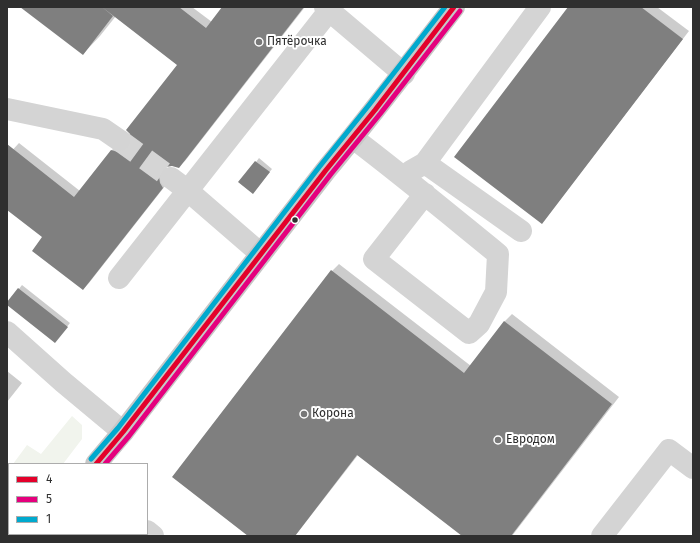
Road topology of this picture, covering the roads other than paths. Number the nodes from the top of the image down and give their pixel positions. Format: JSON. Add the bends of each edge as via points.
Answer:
{"nodes":[{"id":1,"x":454,"y":7,"type":"edge"},
{"id":2,"x":540,"y":7,"type":"edge"},
{"id":3,"x":329,"y":8,"type":"edge"},
{"id":4,"x":404,"y":74,"type":"junction"},
{"id":5,"x":7,"y":108,"type":"edge"},
{"id":6,"x":353,"y":138,"type":"junction"},
{"id":7,"x":118,"y":140,"type":"tunnel mouth"},
{"id":8,"x":425,"y":163,"type":"junction"},
{"id":9,"x":402,"y":176,"type":"junction"},
{"id":10,"x":179,"y":184,"type":"junction"},
{"id":11,"x":425,"y":194,"type":"junction"},
{"id":12,"x":521,"y":230,"type":"dead end"},
{"id":13,"x":261,"y":254,"type":"junction"},
{"id":14,"x":119,"y":278,"type":"dead end"},
{"id":15,"x":7,"y":332,"type":"edge"},
{"id":16,"x":123,"y":432,"type":"junction"},
{"id":17,"x":97,"y":463,"type":"edge"},
{"id":18,"x":693,"y":468,"type":"edge"},
{"id":19,"x":602,"y":536,"type":"edge"}],
"edges":[{"from":1,"to":4,"type":"main road"},
{"from":2,"to":8,"type":"street"},
{"from":3,"to":4,"type":"street"},
{"from":3,"to":10,"type":"street"},
{"from":4,"to":6,"type":"main road"},
{"from":5,"to":7,"type":"street","via":[[103,129]]},
{"from":6,"to":9,"type":"street"},
{"from":6,"to":13,"type":"main road"},
{"from":8,"to":9,"type":"street"},
{"from":8,"to":12,"type":"street"},
{"from":9,"to":11,"type":"street"},
{"from":10,"to":13,"type":"street"},
{"from":10,"to":14,"type":"street"},
{"from":11,"to":11,"type":"street","via":[[374,259],[469,333],[479,324],[496,292],[498,254]]},
{"from":13,"to":16,"type":"main road"},
{"from":15,"to":16,"type":"street"},
{"from":16,"to":17,"type":"main road"},
{"from":18,"to":19,"type":"street","via":[[669,450]]}]}
